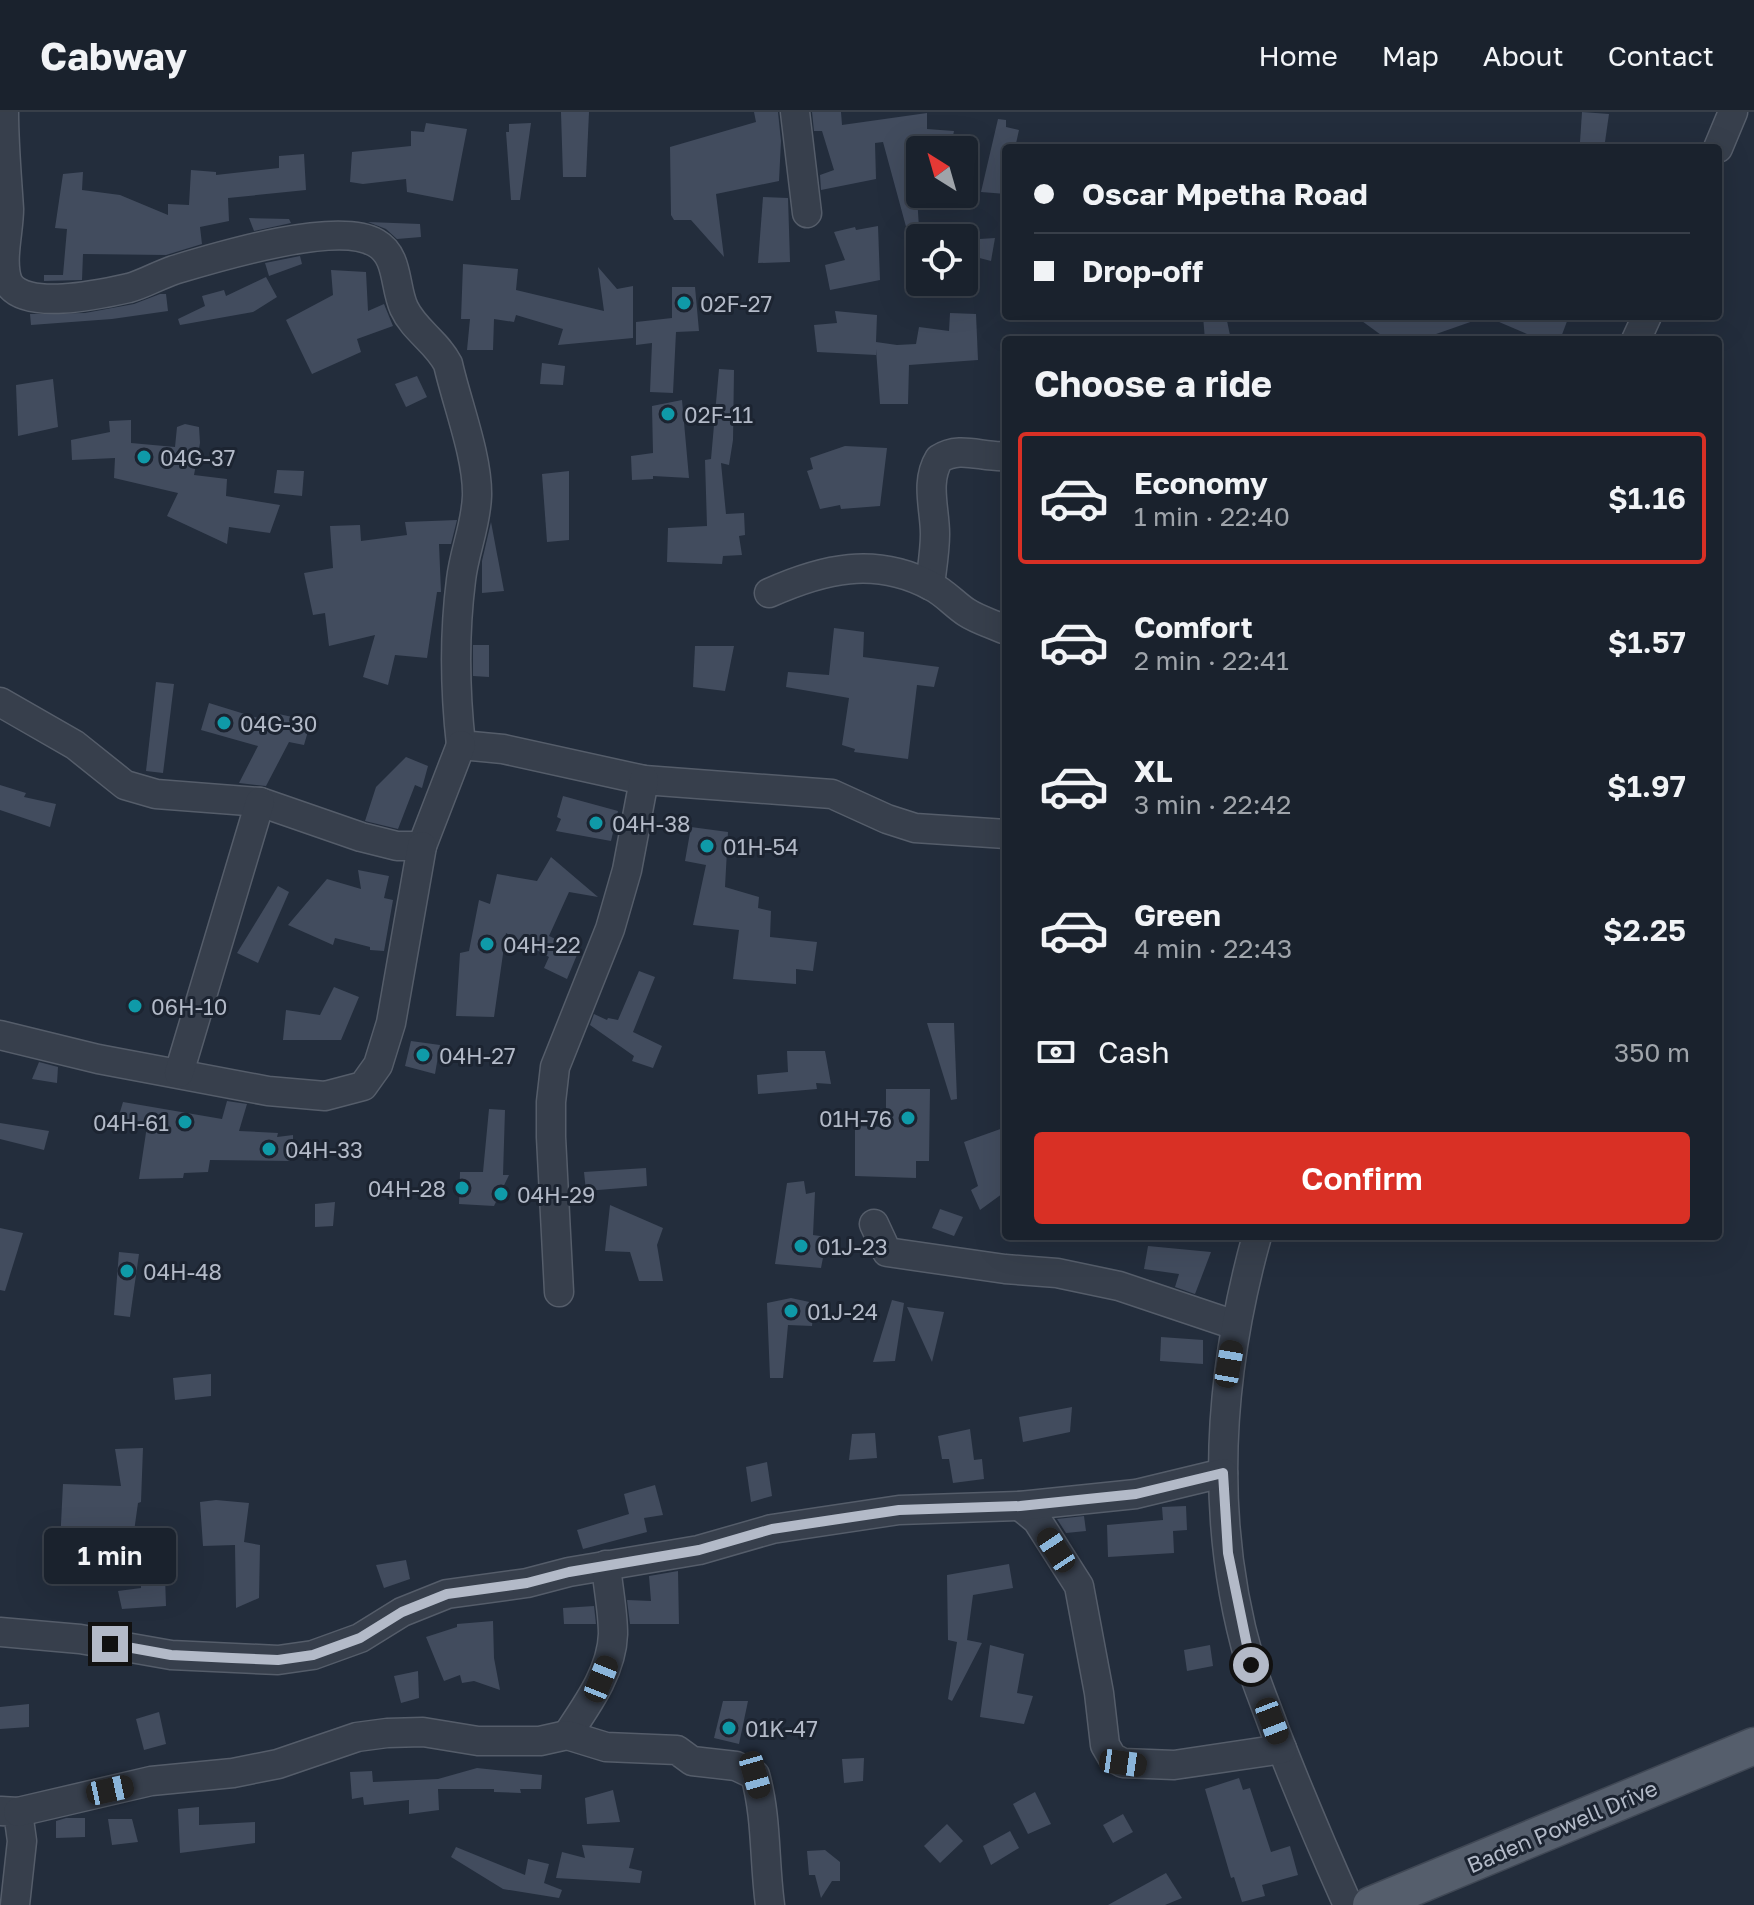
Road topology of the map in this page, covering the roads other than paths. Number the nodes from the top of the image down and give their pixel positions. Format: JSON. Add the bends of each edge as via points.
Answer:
{"nodes":[{"id":1,"x":4,"y":112,"type":"edge"},
{"id":2,"x":795,"y":112,"type":"edge"},
{"id":3,"x":1733,"y":112,"type":"edge"},
{"id":4,"x":1720,"y":144,"type":"edge"},
{"id":5,"x":807,"y":213,"type":"dead end"},
{"id":6,"x":4,"y":214,"type":"edge"},
{"id":7,"x":5,"y":285,"type":"edge"},
{"id":8,"x":1002,"y":456,"type":"edge"},
{"id":9,"x":930,"y":585,"type":"junction"},
{"id":10,"x":769,"y":593,"type":"dead end"},
{"id":11,"x":1002,"y":628,"type":"edge"},
{"id":12,"x":0,"y":702,"type":"edge"},
{"id":13,"x":461,"y":745,"type":"junction"},
{"id":14,"x":644,"y":780,"type":"junction"},
{"id":15,"x":260,"y":802,"type":"junction"},
{"id":16,"x":1002,"y":834,"type":"edge"},
{"id":17,"x":422,"y":846,"type":"junction"},
{"id":18,"x":0,"y":1035,"type":"edge"},
{"id":19,"x":179,"y":1073,"type":"junction"},
{"id":20,"x":874,"y":1224,"type":"dead end"},
{"id":21,"x":1256,"y":1240,"type":"edge"},
{"id":22,"x":559,"y":1292,"type":"dead end"},
{"id":23,"x":1235,"y":1325,"type":"junction"},
{"id":24,"x":1223,"y":1473,"type":"junction"},
{"id":25,"x":1020,"y":1506,"type":"junction"},
{"id":26,"x":606,"y":1565,"type":"junction"},
{"id":27,"x":0,"y":1632,"type":"edge"},
{"id":28,"x":567,"y":1735,"type":"junction"},
{"id":29,"x":1754,"y":1746,"type":"edge"},
{"id":30,"x":1282,"y":1749,"type":"junction"},
{"id":31,"x":9,"y":1812,"type":"edge"},
{"id":32,"x":15,"y":1905,"type":"edge"},
{"id":33,"x":770,"y":1905,"type":"edge"},
{"id":34,"x":1348,"y":1905,"type":"edge"},
{"id":35,"x":1371,"y":1905,"type":"edge"}],
"edges":[{"from":1,"to":6,"type":"street"},
{"from":2,"to":5,"type":"street"},
{"from":3,"to":4,"type":"street"},
{"from":6,"to":7,"type":"street"},
{"from":7,"to":13,"type":"street","via":[[43,300],[87,295],[259,247],[316,237],[365,238],[390,255],[403,307],[448,364],[477,492],[457,622]]},
{"from":8,"to":9,"type":"street","via":[[962,451],[939,459],[931,480],[935,538]]},
{"from":9,"to":10,"type":"street","via":[[895,574],[835,569]]},
{"from":9,"to":11,"type":"street","via":[[969,614]]},
{"from":12,"to":15,"type":"street","via":[[75,745],[125,785],[156,794]]},
{"from":13,"to":14,"type":"street"},
{"from":13,"to":17,"type":"street"},
{"from":14,"to":16,"type":"street","via":[[832,794],[915,828]]},
{"from":14,"to":22,"type":"street","via":[[610,929],[555,1067],[551,1137]]},
{"from":15,"to":17,"type":"street","via":[[361,837]]},
{"from":15,"to":19,"type":"street"},
{"from":17,"to":19,"type":"street","via":[[391,1023],[378,1065],[363,1086],[325,1096]]},
{"from":18,"to":19,"type":"street"},
{"from":20,"to":23,"type":"street","via":[[887,1252],[1119,1286]]},
{"from":21,"to":23,"type":"street"},
{"from":23,"to":24,"type":"street"},
{"from":24,"to":25,"type":"street","via":[[1136,1494]]},
{"from":24,"to":30,"type":"street","via":[[1228,1553],[1241,1628]]},
{"from":25,"to":26,"type":"street","via":[[854,1516]]},
{"from":25,"to":30,"type":"street","via":[[1037,1520],[1079,1586],[1105,1745],[1112,1757],[1135,1765],[1174,1765]]},
{"from":26,"to":27,"type":"street","via":[[447,1594],[402,1612],[360,1638],[313,1655],[278,1660],[171,1655]]},
{"from":26,"to":28,"type":"street","via":[[613,1636],[594,1695]]},
{"from":28,"to":31,"type":"street","via":[[540,1741],[478,1741],[423,1732],[357,1737],[278,1764],[151,1781]]},
{"from":28,"to":33,"type":"street","via":[[606,1747],[677,1750],[692,1761],[736,1766],[755,1775]]},
{"from":29,"to":35,"type":"main road","name":"Baden Powell Drive"},
{"from":30,"to":34,"type":"street"},
{"from":31,"to":32,"type":"street","via":[[22,1841]]}]}
